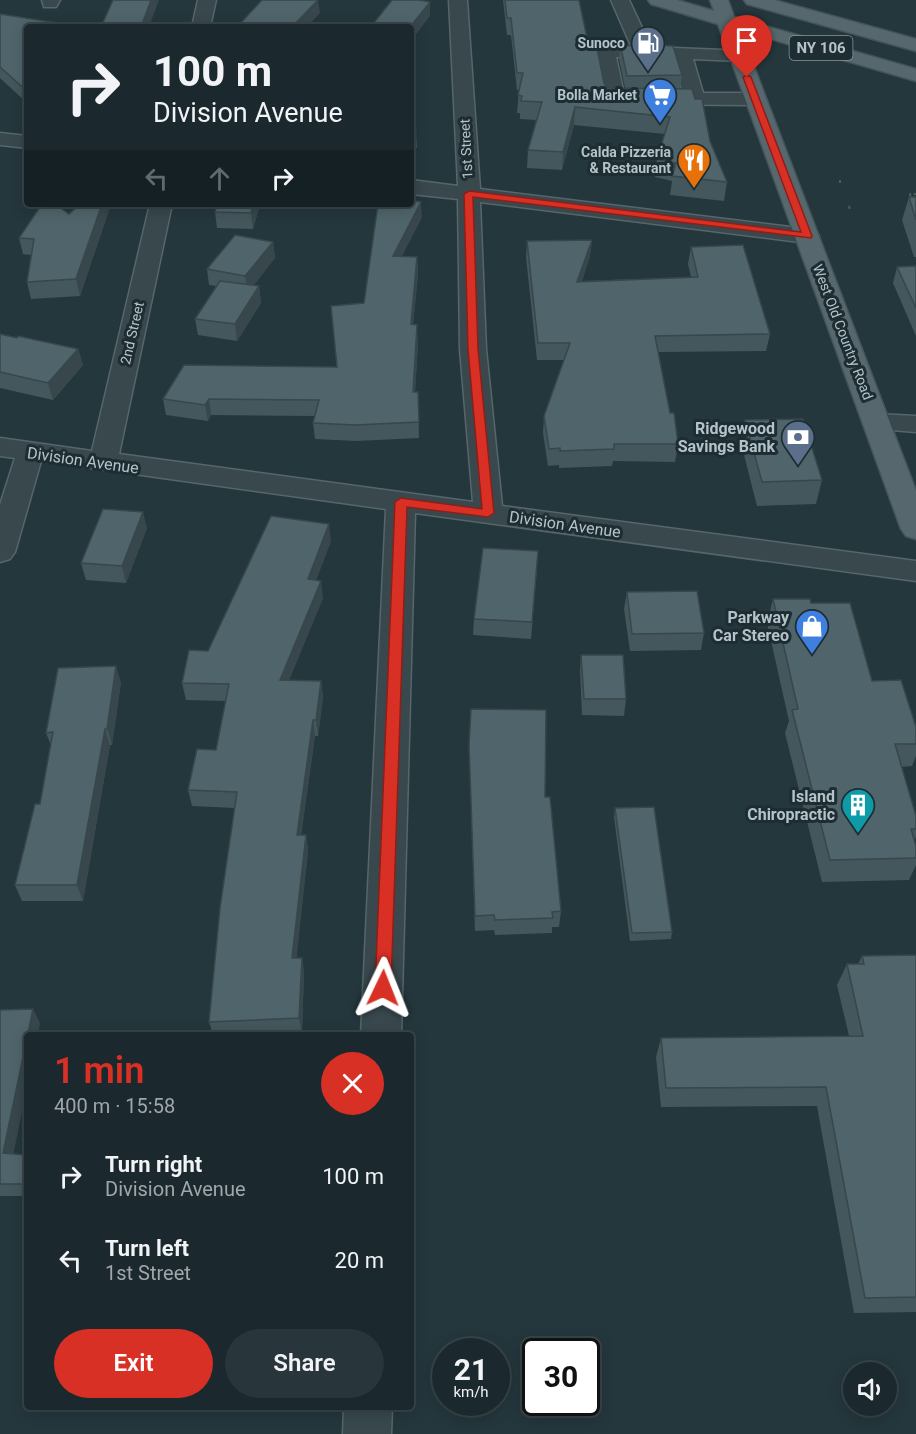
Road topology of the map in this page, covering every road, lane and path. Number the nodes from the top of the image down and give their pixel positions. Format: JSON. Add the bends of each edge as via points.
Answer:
{"nodes":[{"id":1,"x":207,"y":0,"type":"edge"},
{"id":2,"x":458,"y":0,"type":"edge"},
{"id":3,"x":620,"y":0,"type":"edge"},
{"id":4,"x":657,"y":0,"type":"edge"},
{"id":5,"x":753,"y":0,"type":"edge"},
{"id":6,"x":722,"y":10,"type":"edge"},
{"id":7,"x":202,"y":24,"type":"edge"},
{"id":8,"x":916,"y":45,"type":"edge"},
{"id":9,"x":681,"y":52,"type":"junction"},
{"id":10,"x":644,"y":53,"type":"junction"},
{"id":11,"x":739,"y":55,"type":"junction"},
{"id":12,"x":916,"y":75,"type":"edge"},
{"id":13,"x":695,"y":99,"type":"junction"},
{"id":14,"x":755,"y":99,"type":"junction"},
{"id":15,"x":0,"y":139,"type":"edge"},
{"id":16,"x":24,"y":142,"type":"edge"},
{"id":17,"x":840,"y":180,"type":"dead end"},
{"id":18,"x":840,"y":185,"type":"dead end"},
{"id":19,"x":414,"y":187,"type":"edge"},
{"id":20,"x":469,"y":194,"type":"junction"},
{"id":21,"x":916,"y":194,"type":"edge"},
{"id":22,"x":913,"y":204,"type":"edge"},
{"id":23,"x":160,"y":207,"type":"edge"},
{"id":24,"x":807,"y":236,"type":"junction"},
{"id":25,"x":877,"y":422,"type":"junction"},
{"id":26,"x":916,"y":424,"type":"edge"},
{"id":27,"x":0,"y":447,"type":"edge"},
{"id":28,"x":30,"y":453,"type":"junction"},
{"id":29,"x":102,"y":462,"type":"junction"},
{"id":30,"x":401,"y":502,"type":"junction"},
{"id":31,"x":488,"y":513,"type":"junction"},
{"id":32,"x":916,"y":529,"type":"edge"},
{"id":33,"x":0,"y":552,"type":"edge"},
{"id":34,"x":916,"y":571,"type":"edge"},
{"id":35,"x":381,"y":1032,"type":"edge"},
{"id":36,"x":368,"y":1410,"type":"edge"},
{"id":37,"x":367,"y":1434,"type":"edge"}],
"edges":[{"from":1,"to":7,"type":"street"},
{"from":2,"to":20,"type":"street","name":"1st Street"},
{"from":3,"to":10,"type":"street"},
{"from":4,"to":6,"type":"main road","number":"NY 106"},
{"from":5,"to":8,"type":"main road","number":"NY 106"},
{"from":6,"to":11,"type":"main road","name":"West Old Country Road"},
{"from":6,"to":12,"type":"main road","number":"NY 106"},
{"from":9,"to":10,"type":"street"},
{"from":9,"to":11,"type":"street"},
{"from":9,"to":13,"type":"street"},
{"from":10,"to":13,"type":"street","via":[[605,51],[615,100],[656,94]]},
{"from":11,"to":14,"type":"main road","name":"West Old Country Road"},
{"from":13,"to":14,"type":"street"},
{"from":14,"to":24,"type":"main road","name":"West Old Country Road"},
{"from":15,"to":16,"type":"street"},
{"from":17,"to":18,"type":"path"},
{"from":19,"to":20,"type":"street"},
{"from":20,"to":24,"type":"street"},
{"from":20,"to":31,"type":"street","name":"1st Street","via":[[473,349]]},
{"from":21,"to":22,"type":"path","via":[[910,194]]},
{"from":23,"to":29,"type":"street","name":"2nd Street"},
{"from":24,"to":25,"type":"main road","name":"West Old Country Road"},
{"from":25,"to":26,"type":"street"},
{"from":25,"to":32,"type":"main road","name":"West Old Country Road"},
{"from":27,"to":28,"type":"street","name":"Division Avenue"},
{"from":28,"to":29,"type":"street","name":"Division Avenue"},
{"from":28,"to":33,"type":"street"},
{"from":29,"to":30,"type":"street","name":"Division Avenue"},
{"from":30,"to":31,"type":"street","name":"Division Avenue"},
{"from":30,"to":35,"type":"street"},
{"from":31,"to":34,"type":"street","name":"Division Avenue"},
{"from":36,"to":37,"type":"street"}]}
